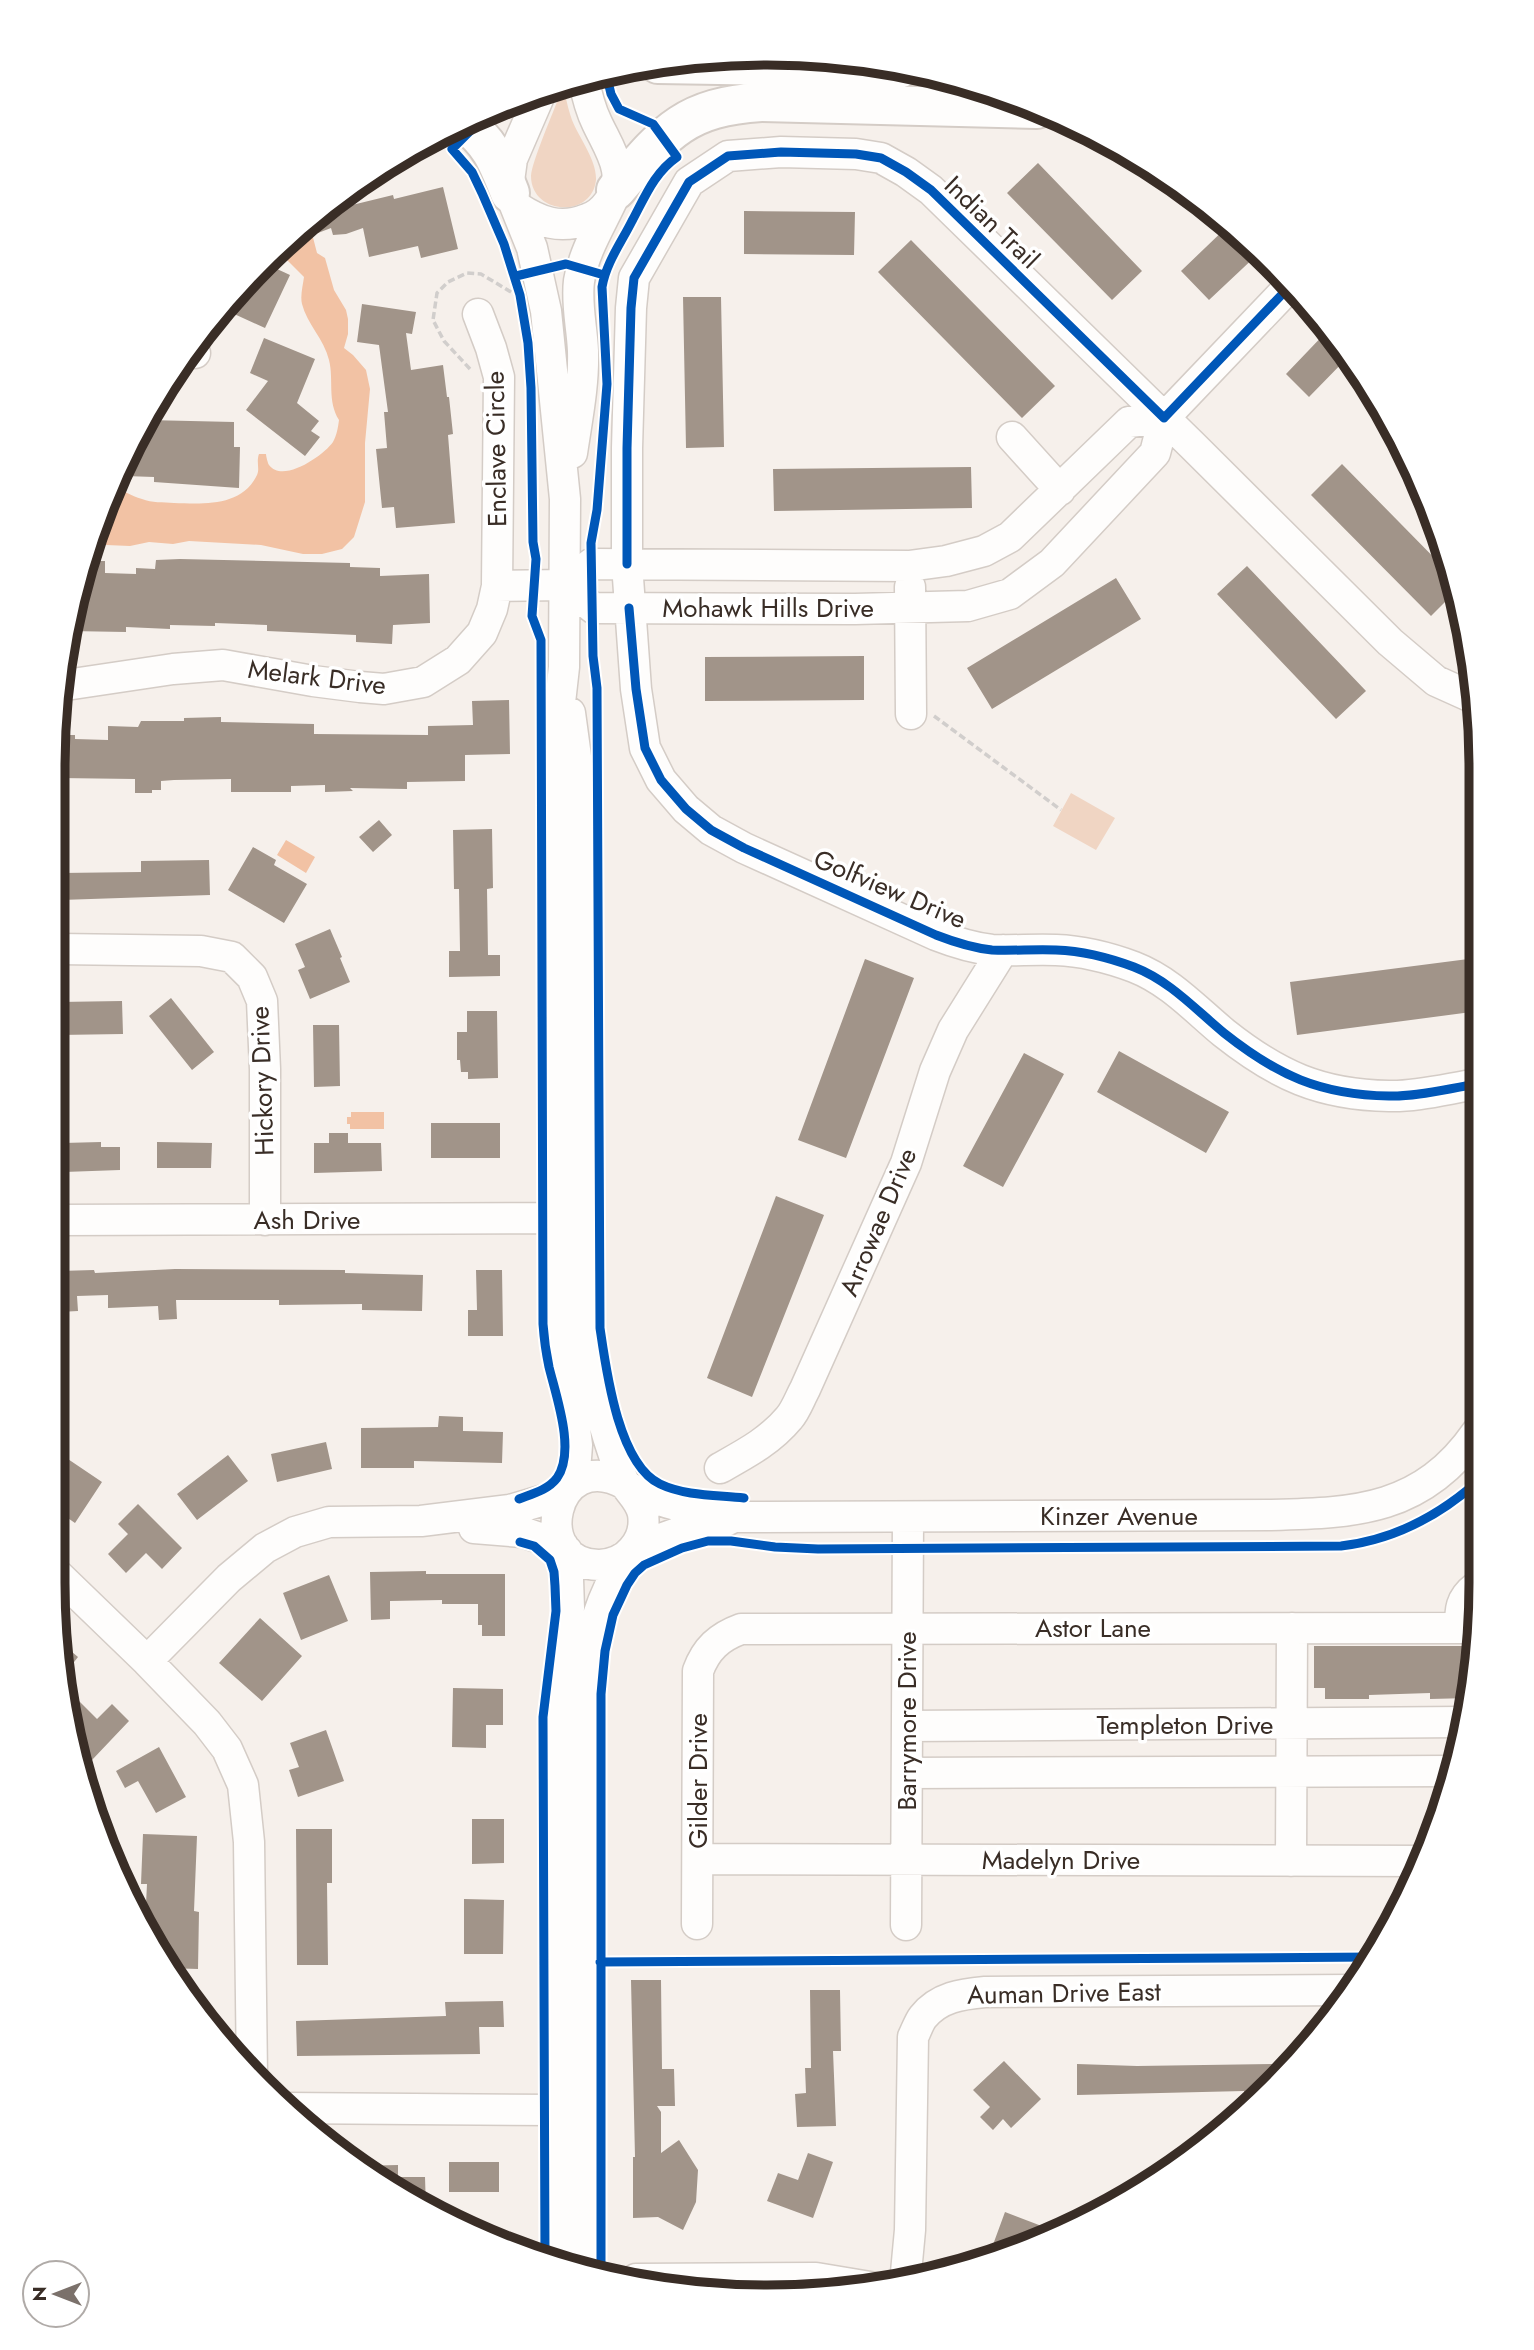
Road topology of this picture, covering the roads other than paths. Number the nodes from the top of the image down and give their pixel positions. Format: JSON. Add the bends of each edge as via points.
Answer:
{"nodes":[{"id":1,"x":746,"y":65,"type":"edge"},
{"id":2,"x":819,"y":67,"type":"edge"},
{"id":3,"x":586,"y":89,"type":"edge"},
{"id":4,"x":536,"y":104,"type":"edge"},
{"id":5,"x":1010,"y":108,"type":"edge"},
{"id":6,"x":473,"y":130,"type":"edge"},
{"id":7,"x":615,"y":193,"type":"junction"},
{"id":8,"x":514,"y":200,"type":"junction"},
{"id":9,"x":1284,"y":292,"type":"edge"},
{"id":10,"x":478,"y":314,"type":"dead end"},
{"id":11,"x":1164,"y":418,"type":"junction"},
{"id":12,"x":1012,"y":437,"type":"dead end"},
{"id":13,"x":1060,"y":490,"type":"junction"},
{"id":14,"x":565,"y":499,"type":"junction"},
{"id":15,"x":909,"y":566,"type":"junction"},
{"id":16,"x":565,"y":585,"type":"junction"},
{"id":17,"x":497,"y":586,"type":"junction"},
{"id":18,"x":628,"y":586,"type":"junction"},
{"id":19,"x":910,"y":608,"type":"junction"},
{"id":20,"x":564,"y":667,"type":"junction"},
{"id":21,"x":70,"y":684,"type":"edge"},
{"id":22,"x":1465,"y":694,"type":"edge"},
{"id":23,"x":911,"y":707,"type":"road end"},
{"id":24,"x":65,"y":949,"type":"edge"},
{"id":25,"x":1003,"y":950,"type":"junction"},
{"id":26,"x":1469,"y":1085,"type":"edge"},
{"id":27,"x":555,"y":1218,"type":"junction"},
{"id":28,"x":65,"y":1220,"type":"edge"},
{"id":29,"x":265,"y":1220,"type":"junction"},
{"id":30,"x":1469,"y":1441,"type":"edge"},
{"id":31,"x":720,"y":1468,"type":"dead end"},
{"id":32,"x":627,"y":1486,"type":"junction"},
{"id":33,"x":565,"y":1493,"type":"junction"},
{"id":34,"x":734,"y":1517,"type":"junction"},
{"id":35,"x":908,"y":1517,"type":"junction"},
{"id":36,"x":421,"y":1521,"type":"junction"},
{"id":37,"x":565,"y":1549,"type":"junction"},
{"id":38,"x":630,"y":1552,"type":"junction"},
{"id":39,"x":65,"y":1582,"type":"edge"},
{"id":40,"x":1469,"y":1593,"type":"edge"},
{"id":41,"x":1292,"y":1628,"type":"junction"},
{"id":42,"x":1468,"y":1628,"type":"edge"},
{"id":43,"x":908,"y":1629,"type":"junction"},
{"id":44,"x":714,"y":1644,"type":"joint"},
{"id":45,"x":147,"y":1661,"type":"junction"},
{"id":46,"x":1455,"y":1722,"type":"edge"},
{"id":47,"x":1291,"y":1724,"type":"junction"},
{"id":48,"x":907,"y":1726,"type":"junction"},
{"id":49,"x":1443,"y":1771,"type":"edge"},
{"id":50,"x":1291,"y":1772,"type":"junction"},
{"id":51,"x":907,"y":1773,"type":"junction"},
{"id":52,"x":698,"y":1859,"type":"junction"},
{"id":53,"x":906,"y":1859,"type":"junction"},
{"id":54,"x":1291,"y":1861,"type":"junction"},
{"id":55,"x":1412,"y":1861,"type":"edge"},
{"id":56,"x":697,"y":1924,"type":"dead end"},
{"id":57,"x":906,"y":1925,"type":"dead end"},
{"id":58,"x":1339,"y":1990,"type":"edge"},
{"id":59,"x":252,"y":2060,"type":"edge"},
{"id":60,"x":301,"y":2108,"type":"edge"},
{"id":61,"x":556,"y":2110,"type":"junction"},
{"id":62,"x":557,"y":2253,"type":"edge"},
{"id":63,"x":585,"y":2261,"type":"edge"},
{"id":64,"x":906,"y":2272,"type":"edge"},
{"id":65,"x":837,"y":2281,"type":"edge"},
{"id":66,"x":759,"y":2285,"type":"edge"}],
"edges":[{"from":1,"to":2,"type":"highway"},
{"from":3,"to":7,"type":"street","via":[[617,164]]},
{"from":4,"to":8,"type":"street","via":[[509,169]]},
{"from":5,"to":7,"type":"highway","via":[[761,102],[709,109],[674,128],[650,149]]},
{"from":6,"to":8,"type":"highway","via":[[496,156]]},
{"from":7,"to":8,"type":"street","via":[[594,216],[559,225],[547,224]]},
{"from":7,"to":14,"type":"street","via":[[585,256],[579,281],[582,383]]},
{"from":8,"to":14,"type":"street","via":[[538,270],[550,334]]},
{"from":9,"to":11,"type":"street","name":"Mohawk Hills Drive"},
{"from":10,"to":17,"type":"street","name":"Enclave Circle","via":[[499,377]]},
{"from":11,"to":13,"type":"street","name":"Mohawk Hills Drive","via":[[1129,422]]},
{"from":11,"to":18,"type":"street","name":"Indian Trail","via":[[930,190],[906,172],[881,158],[856,154],[728,156],[689,182],[634,278],[627,448]]},
{"from":11,"to":19,"type":"street","name":"Mohawk Hills Drive","via":[[1155,453],[1052,563],[1031,579],[1010,594],[968,606]]},
{"from":11,"to":22,"type":"street","name":"Indian Trail","via":[[1390,642],[1436,681]]},
{"from":12,"to":13,"type":"street"},
{"from":13,"to":15,"type":"street","name":"Mohawk Hills Drive","via":[[1010,537],[984,551]]},
{"from":14,"to":16,"type":"street"},
{"from":15,"to":18,"type":"street","name":"Mohawk Hills Drive"},
{"from":15,"to":19,"type":"street","name":"Mohawk Hills Drive"},
{"from":16,"to":17,"type":"street"},
{"from":16,"to":18,"type":"street","name":"Mohawk Hills Drive","via":[[592,564]]},
{"from":16,"to":18,"type":"street","name":"Mohawk Hills Drive","via":[[593,608]]},
{"from":16,"to":20,"type":"street"},
{"from":17,"to":21,"type":"street","name":"Melark Drive","via":[[482,633],[458,660],[423,682],[384,689],[360,687],[223,665]]},
{"from":18,"to":19,"type":"street","name":"Mohawk Hills Drive"},
{"from":18,"to":25,"type":"street","name":"Golfview Drive","via":[[645,748],[661,780],[686,809],[744,848],[936,935],[964,945]]},
{"from":19,"to":23,"type":"street"},
{"from":20,"to":27,"type":"street","via":[[555,747]]},
{"from":20,"to":32,"type":"street","via":[[582,835],[584,1328],[600,1409]]},
{"from":24,"to":29,"type":"street","name":"Hickory Drive","via":[[201,951],[232,957],[252,977],[262,1001]]},
{"from":25,"to":26,"type":"street","name":"Golfview Drive","via":[[1059,950],[1135,967],[1184,997],[1264,1063],[1298,1081],[1352,1094],[1391,1096]]},
{"from":25,"to":31,"type":"street","name":"Arrowae Drive","via":[[948,1041],[906,1163],[790,1417],[771,1437]]},
{"from":27,"to":29,"type":"street","name":"Ash Drive"},
{"from":27,"to":33,"type":"street","via":[[557,1339],[577,1445]]},
{"from":28,"to":29,"type":"street","name":"Ash Drive"},
{"from":30,"to":35,"type":"street","name":"Kinzer Avenue","via":[[1426,1484],[1405,1496],[1340,1513]]},
{"from":32,"to":33,"type":"street","via":[[615,1479],[594,1477],[583,1479]]},
{"from":32,"to":34,"type":"street","name":"Kinzer Avenue","via":[[652,1498]]},
{"from":32,"to":38,"type":"street","via":[[643,1517],[639,1540]]},
{"from":33,"to":36,"type":"street","via":[[510,1510]]},
{"from":33,"to":37,"type":"street","via":[[555,1519]]},
{"from":34,"to":35,"type":"street","name":"Kinzer Avenue"},
{"from":34,"to":38,"type":"street","name":"Kinzer Avenue"},
{"from":35,"to":43,"type":"street","name":"Barrymore Drive"},
{"from":36,"to":37,"type":"street","via":[[522,1532]]},
{"from":36,"to":45,"type":"street","via":[[329,1522],[295,1532],[265,1548],[238,1571]]},
{"from":37,"to":38,"type":"street","via":[[597,1565]]},
{"from":37,"to":61,"type":"street","via":[[569,1608],[556,1706]]},
{"from":38,"to":63,"type":"street","via":[[608,1586],[596,1618],[585,1683]]},
{"from":39,"to":45,"type":"street"},
{"from":40,"to":42,"type":"street","via":[[1460,1605]]},
{"from":41,"to":42,"type":"street","name":"Astor Lane"},
{"from":41,"to":43,"type":"street","name":"Astor Lane"},
{"from":41,"to":47,"type":"street"},
{"from":43,"to":44,"type":"street","name":"Astor Lane","via":[[741,1629]]},
{"from":43,"to":48,"type":"street","name":"Barrymore Drive"},
{"from":44,"to":52,"type":"street","name":"Gilder Drive","via":[[698,1671]]},
{"from":45,"to":59,"type":"street","via":[[207,1723],[227,1749],[243,1784],[249,1842]]},
{"from":46,"to":47,"type":"street","name":"Templeton Drive"},
{"from":47,"to":48,"type":"street","name":"Templeton Drive"},
{"from":47,"to":50,"type":"street"},
{"from":48,"to":51,"type":"street","name":"Barrymore Drive"},
{"from":49,"to":50,"type":"street","name":"Templeton Drive"},
{"from":50,"to":51,"type":"street","name":"Templeton Drive"},
{"from":50,"to":54,"type":"street"},
{"from":51,"to":53,"type":"street","name":"Barrymore Drive"},
{"from":52,"to":53,"type":"street","name":"Madelyn Drive"},
{"from":52,"to":56,"type":"street","name":"Gilder Drive"},
{"from":53,"to":54,"type":"street","name":"Madelyn Drive"},
{"from":53,"to":57,"type":"street","name":"Barrymore Drive"},
{"from":54,"to":55,"type":"street","name":"Madelyn Drive"},
{"from":58,"to":64,"type":"street","name":"Auman Drive East","via":[[985,1992],[956,1995],[940,2003],[923,2016],[913,2037]]},
{"from":60,"to":61,"type":"street"},
{"from":61,"to":62,"type":"street"},
{"from":65,"to":66,"type":"street","via":[[816,2278]]}]}
